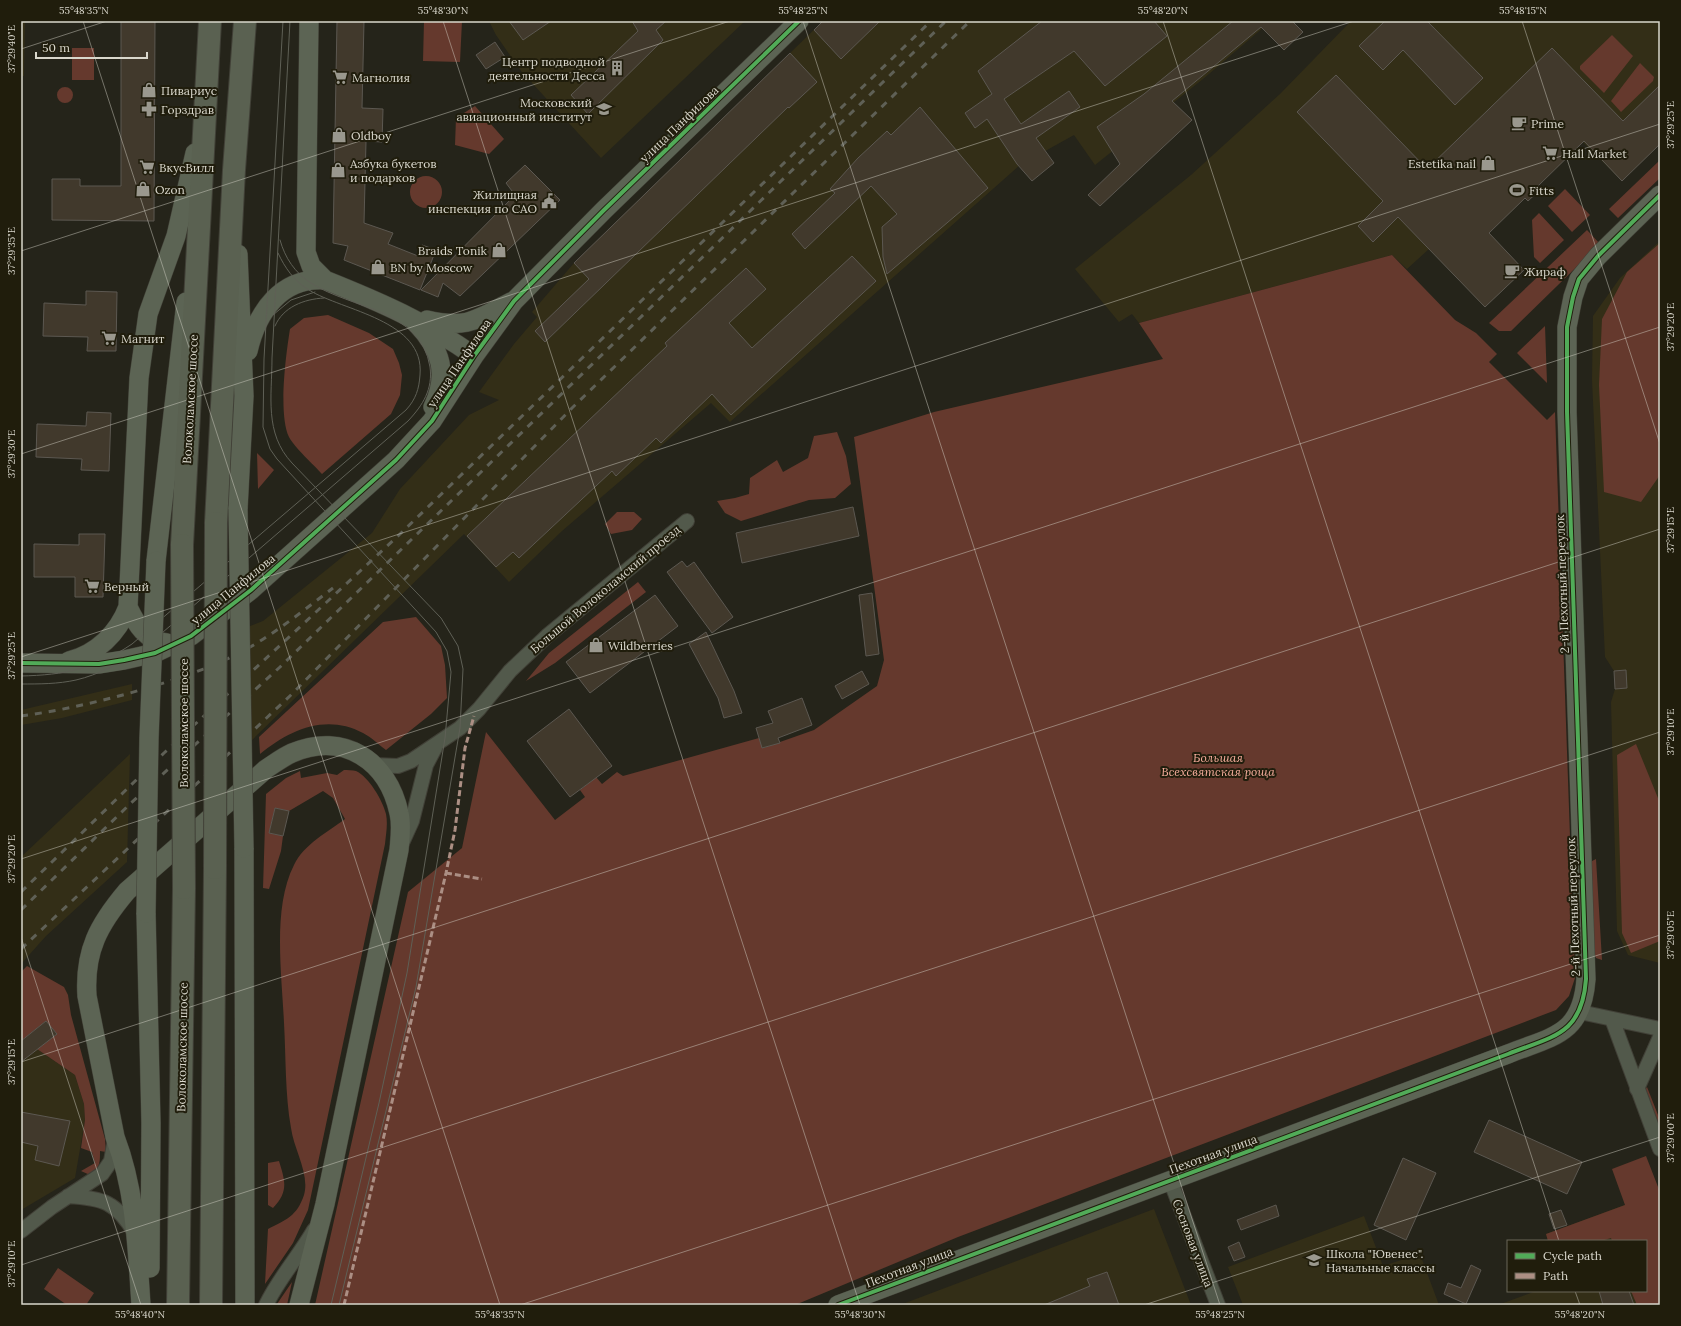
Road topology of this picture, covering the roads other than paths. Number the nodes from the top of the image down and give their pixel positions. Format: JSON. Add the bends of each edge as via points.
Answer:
{"nodes":[{"id":1,"x":210,"y":21,"type":"edge"},
{"id":2,"x":245,"y":21,"type":"edge"},
{"id":3,"x":309,"y":21,"type":"edge"},
{"id":4,"x":799,"y":21,"type":"edge"},
{"id":5,"x":208,"y":89,"type":"junction"},
{"id":6,"x":234,"y":170,"type":"junction"},
{"id":7,"x":1660,"y":195,"type":"edge"},
{"id":8,"x":200,"y":224,"type":"junction"},
{"id":9,"x":325,"y":280,"type":"junction"},
{"id":10,"x":514,"y":301,"type":"junction"},
{"id":11,"x":410,"y":316,"type":"junction"},
{"id":12,"x":474,"y":356,"type":"junction"},
{"id":13,"x":244,"y":396,"type":"junction"},
{"id":14,"x":422,"y":431,"type":"junction"},
{"id":15,"x":687,"y":521,"type":"dead end"},
{"id":16,"x":128,"y":607,"type":"junction"},
{"id":17,"x":186,"y":639,"type":"junction"},
{"id":18,"x":21,"y":663,"type":"edge"},
{"id":19,"x":58,"y":664,"type":"junction"},
{"id":20,"x":436,"y":746,"type":"junction"},
{"id":21,"x":374,"y":765,"type":"junction"},
{"id":22,"x":399,"y":850,"type":"junction"},
{"id":23,"x":1581,"y":1008,"type":"junction"},
{"id":24,"x":1612,"y":1019,"type":"junction"},
{"id":25,"x":1660,"y":1029,"type":"edge"},
{"id":26,"x":1660,"y":1037,"type":"edge"},
{"id":27,"x":1637,"y":1089,"type":"junction"},
{"id":28,"x":115,"y":1137,"type":"junction"},
{"id":29,"x":1660,"y":1149,"type":"edge"},
{"id":30,"x":1170,"y":1180,"type":"junction"},
{"id":31,"x":68,"y":1196,"type":"junction"},
{"id":32,"x":325,"y":1204,"type":"junction"},
{"id":33,"x":21,"y":1231,"type":"edge"},
{"id":34,"x":137,"y":1236,"type":"junction"},
{"id":35,"x":141,"y":1305,"type":"edge"},
{"id":36,"x":149,"y":1305,"type":"edge"},
{"id":37,"x":178,"y":1305,"type":"edge"},
{"id":38,"x":211,"y":1305,"type":"edge"},
{"id":39,"x":245,"y":1305,"type":"edge"},
{"id":40,"x":266,"y":1305,"type":"edge"},
{"id":41,"x":299,"y":1305,"type":"edge"},
{"id":42,"x":838,"y":1305,"type":"edge"},
{"id":43,"x":1218,"y":1305,"type":"edge"}],
"edges":[{"from":1,"to":5,"type":"main road","name":"Волоколамское шоссе"},
{"from":2,"to":6,"type":"main road"},
{"from":3,"to":9,"type":"street","via":[[306,252],[311,266]]},
{"from":4,"to":10,"type":"street","name":"улица Панфилова"},
{"from":5,"to":8,"type":"main road","name":"Волоколамское шоссе"},
{"from":5,"to":16,"type":"street","via":[[176,236],[148,314],[142,346]]},
{"from":6,"to":13,"type":"street"},
{"from":6,"to":38,"type":"main road","bridge":true,"via":[[216,523]]},
{"from":7,"to":23,"type":"street","name":"2-й Пехотный переулок","via":[[1598,256],[1579,279],[1572,297],[1567,327],[1567,412],[1586,979]]},
{"from":8,"to":36,"type":"street","bridge":true,"via":[[189,276],[156,562],[146,913],[151,1124]]},
{"from":8,"to":37,"type":"main road","name":"Волоколамское шоссе","bridge":true,"via":[[182,545],[184,888]]},
{"from":9,"to":11,"type":"street"},
{"from":9,"to":13,"type":"street","via":[[299,283],[280,294],[266,308],[253,331],[247,355]]},
{"from":10,"to":11,"type":"street","via":[[477,319],[457,325]]},
{"from":10,"to":12,"type":"street","name":"улица Панфилова"},
{"from":11,"to":12,"type":"street","via":[[442,333]]},
{"from":11,"to":14,"type":"street","via":[[437,350],[442,375],[438,396]]},
{"from":12,"to":14,"type":"street","name":"улица Панфилова","via":[[446,402]]},
{"from":13,"to":39,"type":"street","bridge":true,"via":[[238,509],[244,848]]},
{"from":14,"to":17,"type":"street","name":"улица Панфилова","via":[[396,460],[251,590]]},
{"from":15,"to":20,"type":"street","name":"Большой Волоколамский проезд","via":[[547,636],[510,671],[474,716]]},
{"from":16,"to":17,"type":"street","via":[[146,634],[164,643]]},
{"from":16,"to":19,"type":"street","via":[[118,628],[100,646],[74,660]]},
{"from":17,"to":19,"type":"street","name":"улица Панфилова","via":[[155,653],[124,660],[99,664]]},
{"from":18,"to":19,"type":"street","name":"улица Панфилова"},
{"from":20,"to":21,"type":"street","name":"Большой Волоколамский проезд","via":[[398,766]]},
{"from":20,"to":22,"type":"street","via":[[426,765],[412,821]]},
{"from":21,"to":22,"type":"street","via":[[385,778],[395,800],[401,830]]},
{"from":21,"to":28,"type":"street","via":[[351,749],[332,746],[314,747],[292,753],[260,774],[127,891],[108,913],[90,952],[86,979],[89,1012]]},
{"from":22,"to":32,"type":"street"},
{"from":23,"to":24,"type":"street"},
{"from":23,"to":30,"type":"street","name":"Пехотная улица","via":[[1574,1022],[1559,1034]]},
{"from":24,"to":25,"type":"street"},
{"from":24,"to":27,"type":"street"},
{"from":26,"to":27,"type":"street"},
{"from":27,"to":29,"type":"street"},
{"from":28,"to":31,"type":"street","via":[[113,1153],[107,1168]]},
{"from":28,"to":34,"type":"street","via":[[123,1158],[132,1198]]},
{"from":30,"to":42,"type":"street","name":"Пехотная улица"},
{"from":30,"to":43,"type":"street","name":"Сосновая улица"},
{"from":31,"to":33,"type":"street"},
{"from":31,"to":34,"type":"street","via":[[96,1200],[112,1206],[121,1212]]},
{"from":32,"to":40,"type":"street","via":[[306,1244],[285,1272]]},
{"from":32,"to":41,"type":"street"},
{"from":34,"to":35,"type":"street"}]}
